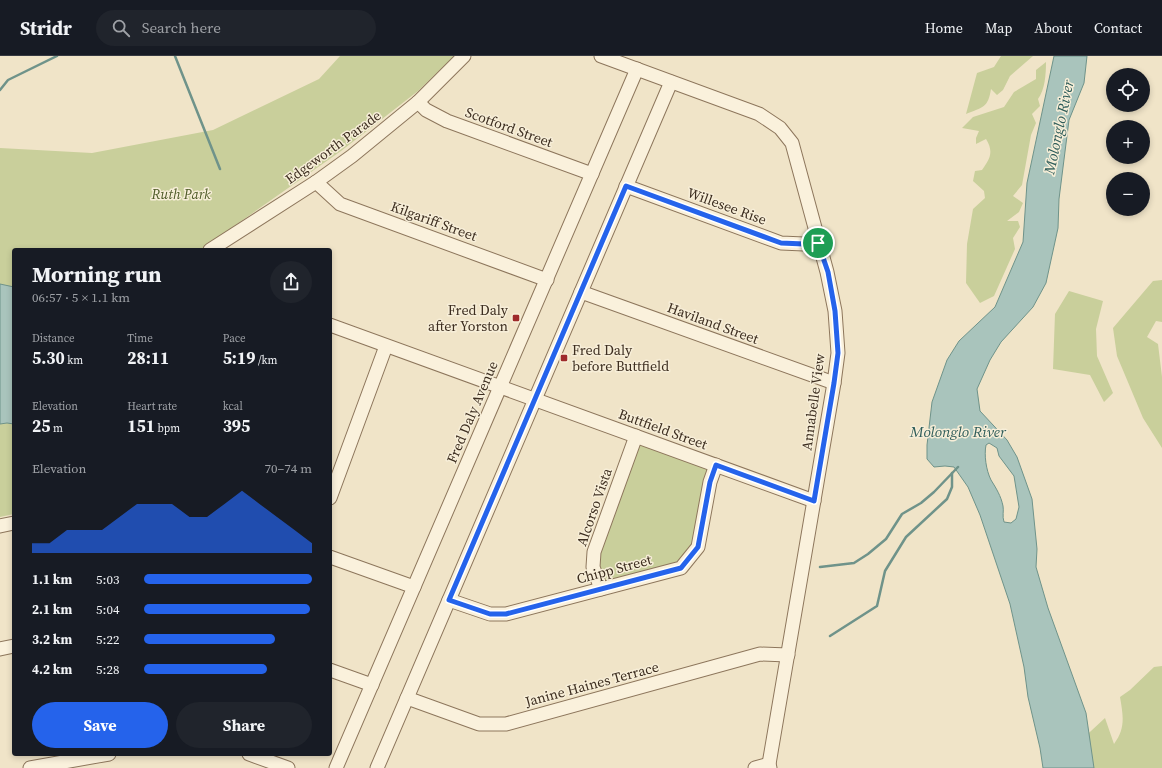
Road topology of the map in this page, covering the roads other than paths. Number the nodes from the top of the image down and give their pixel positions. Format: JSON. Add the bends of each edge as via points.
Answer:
{"nodes":[{"id":1,"x":464,"y":56,"type":"edge"},
{"id":2,"x":601,"y":56,"type":"edge"},
{"id":3,"x":637,"y":69,"type":"junction"},
{"id":4,"x":671,"y":82,"type":"junction"},
{"id":5,"x":418,"y":102,"type":"junction"},
{"id":6,"x":592,"y":174,"type":"junction"},
{"id":7,"x":316,"y":182,"type":"junction"},
{"id":8,"x":626,"y":186,"type":"junction"},
{"id":9,"x":818,"y":243,"type":"junction"},
{"id":10,"x":213,"y":248,"type":"edge"},
{"id":11,"x":546,"y":280,"type":"junction"},
{"id":12,"x":581,"y":292,"type":"junction"},
{"id":13,"x":332,"y":326,"type":"edge"},
{"id":14,"x":386,"y":346,"type":"junction"},
{"id":15,"x":834,"y":383,"type":"junction"},
{"id":16,"x":500,"y":387,"type":"junction"},
{"id":17,"x":535,"y":400,"type":"junction"},
{"id":18,"x":636,"y":436,"type":"junction"},
{"id":19,"x":716,"y":465,"type":"junction"},
{"id":20,"x":332,"y":493,"type":"edge"},
{"id":21,"x":814,"y":501,"type":"junction"},
{"id":22,"x":12,"y":523,"type":"edge"},
{"id":23,"x":0,"y":526,"type":"edge"},
{"id":24,"x":332,"y":558,"type":"edge"},
{"id":25,"x":414,"y":587,"type":"junction"},
{"id":26,"x":601,"y":589,"type":"junction"},
{"id":27,"x":449,"y":600,"type":"junction"},
{"id":28,"x":12,"y":646,"type":"edge"},
{"id":29,"x":0,"y":649,"type":"edge"},
{"id":30,"x":788,"y":655,"type":"junction"},
{"id":31,"x":332,"y":671,"type":"edge"},
{"id":32,"x":372,"y":685,"type":"junction"},
{"id":33,"x":407,"y":698,"type":"junction"},
{"id":34,"x":98,"y":756,"type":"edge"},
{"id":35,"x":255,"y":756,"type":"edge"},
{"id":36,"x":769,"y":766,"type":"edge"},
{"id":37,"x":30,"y":768,"type":"edge"},
{"id":38,"x":288,"y":768,"type":"edge"},
{"id":39,"x":336,"y":768,"type":"edge"},
{"id":40,"x":377,"y":768,"type":"edge"},
{"id":41,"x":755,"y":768,"type":"edge"}],
"edges":[{"from":1,"to":5,"type":"street","name":"Edgeworth Parade"},
{"from":2,"to":3,"type":"street"},
{"from":3,"to":4,"type":"street","name":"Annabelle View"},
{"from":3,"to":6,"type":"street","name":"Fred Daly Avenue"},
{"from":4,"to":8,"type":"street"},
{"from":4,"to":9,"type":"street","name":"Annabelle View","via":[[759,114],[780,128],[792,143]]},
{"from":5,"to":6,"type":"street","name":"Scotford Street","via":[[426,110],[448,121]]},
{"from":5,"to":7,"type":"street","name":"Edgeworth Parade"},
{"from":6,"to":11,"type":"street","name":"Fred Daly Avenue"},
{"from":7,"to":10,"type":"street","name":"Edgeworth Parade"},
{"from":7,"to":11,"type":"street","name":"Kilgariff Street","via":[[340,204]]},
{"from":8,"to":9,"type":"street","name":"Willesee Rise","via":[[781,243]]},
{"from":8,"to":12,"type":"street"},
{"from":9,"to":15,"type":"street","name":"Annabelle View","via":[[828,272],[835,311],[838,353]]},
{"from":11,"to":16,"type":"street","name":"Fred Daly Avenue"},
{"from":12,"to":15,"type":"street","name":"Haviland Street"},
{"from":12,"to":17,"type":"street"},
{"from":13,"to":14,"type":"street","name":"Buttfield Street"},
{"from":14,"to":16,"type":"street","name":"Buttfield Street"},
{"from":14,"to":20,"type":"street"},
{"from":15,"to":21,"type":"street","name":"Annabelle View"},
{"from":16,"to":17,"type":"street","name":"Buttfield Street"},
{"from":16,"to":25,"type":"street","name":"Fred Daly Avenue"},
{"from":17,"to":18,"type":"street","name":"Buttfield Street"},
{"from":17,"to":27,"type":"street"},
{"from":18,"to":19,"type":"street","name":"Buttfield Street"},
{"from":18,"to":26,"type":"street","name":"Alcorso Vista","via":[[594,552],[593,567]]},
{"from":19,"to":21,"type":"street","name":"Buttfield Street"},
{"from":19,"to":26,"type":"street","name":"Chipp Street","via":[[710,482],[698,547],[681,568]]},
{"from":21,"to":30,"type":"street","name":"Annabelle View"},
{"from":22,"to":23,"type":"street"},
{"from":24,"to":25,"type":"street"},
{"from":25,"to":32,"type":"street","name":"Fred Daly Avenue"},
{"from":26,"to":27,"type":"street","name":"Chipp Street","via":[[506,614],[490,614]]},
{"from":27,"to":33,"type":"street"},
{"from":28,"to":29,"type":"street"},
{"from":30,"to":33,"type":"street","name":"Janine Haines Terrace","via":[[760,654],[506,724],[479,724]]},
{"from":30,"to":36,"type":"street","name":"Annabelle View"},
{"from":31,"to":32,"type":"street"},
{"from":32,"to":39,"type":"street","name":"Fred Daly Avenue"},
{"from":33,"to":40,"type":"street"},
{"from":34,"to":37,"type":"street"},
{"from":35,"to":38,"type":"street"},
{"from":36,"to":41,"type":"street"}]}
